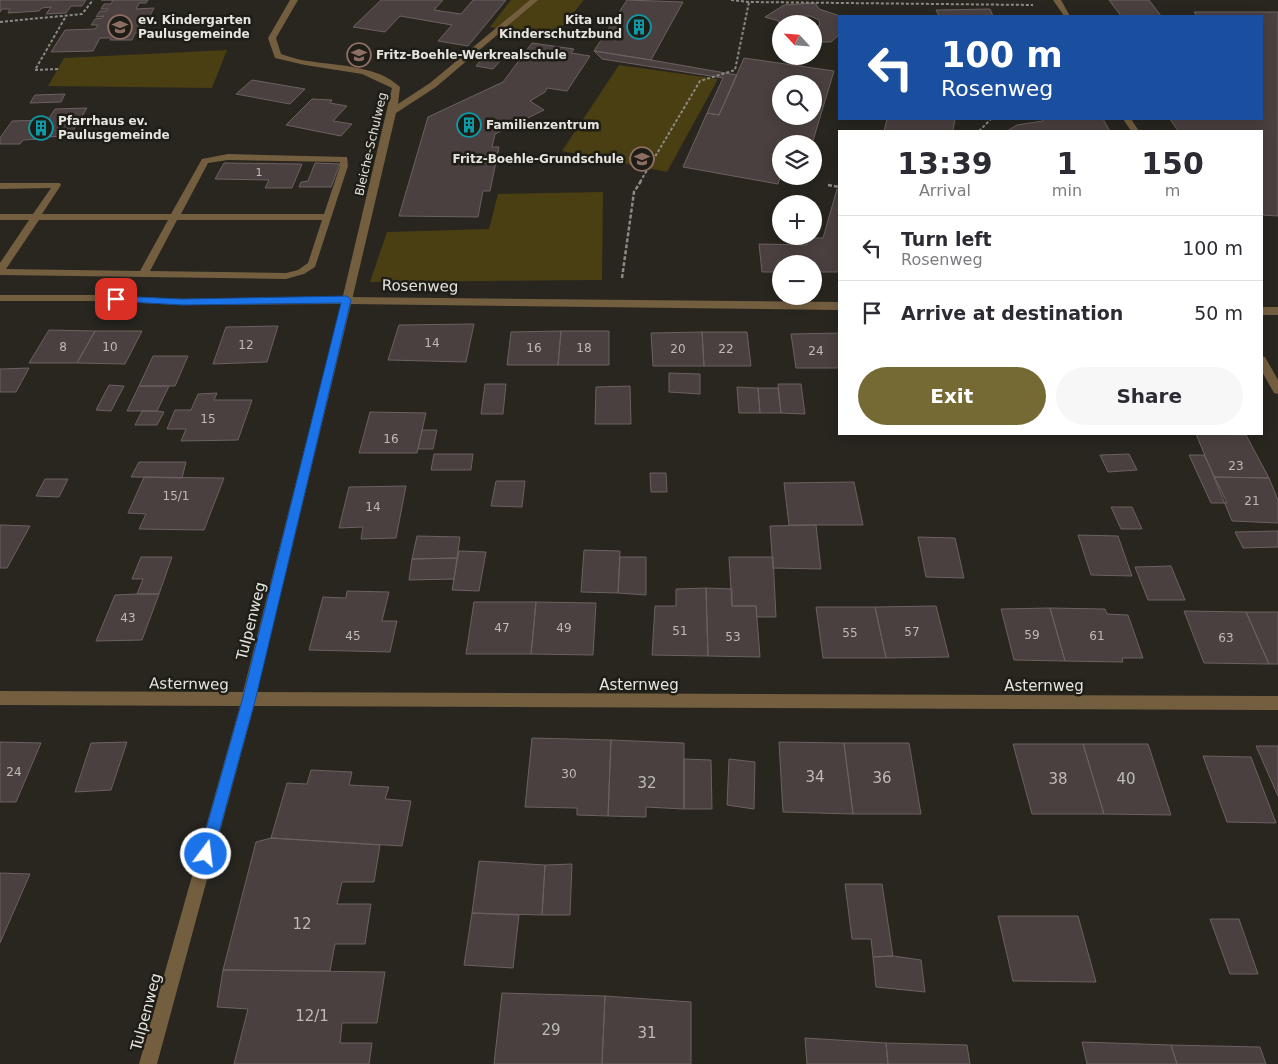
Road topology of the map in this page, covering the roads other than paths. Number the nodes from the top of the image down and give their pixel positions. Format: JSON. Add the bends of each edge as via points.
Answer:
{"nodes":[{"id":1,"x":294,"y":0,"type":"edge"},
{"id":2,"x":534,"y":0,"type":"edge"},
{"id":3,"x":1059,"y":3,"type":"edge"},
{"id":4,"x":1066,"y":15,"type":"edge"},
{"id":5,"x":390,"y":113,"type":"junction"},
{"id":6,"x":0,"y":186,"type":"edge"},
{"id":7,"x":0,"y":217,"type":"edge"},
{"id":8,"x":36,"y":218,"type":"junction"},
{"id":9,"x":174,"y":218,"type":"junction"},
{"id":10,"x":328,"y":218,"type":"junction"},
{"id":11,"x":0,"y":272,"type":"edge"},
{"id":12,"x":143,"y":274,"type":"junction"},
{"id":13,"x":0,"y":298,"type":"edge"},
{"id":14,"x":347,"y":300,"type":"junction"},
{"id":15,"x":838,"y":306,"type":"edge"},
{"id":16,"x":1263,"y":311,"type":"edge"},
{"id":17,"x":1278,"y":311,"type":"edge"},
{"id":18,"x":1263,"y":364,"type":"edge"},
{"id":19,"x":1278,"y":390,"type":"edge"},
{"id":20,"x":0,"y":698,"type":"edge"},
{"id":21,"x":248,"y":701,"type":"junction"},
{"id":22,"x":1278,"y":703,"type":"edge"},
{"id":23,"x":148,"y":1064,"type":"edge"}],
"edges":[{"from":1,"to":5,"type":"street","name":"Bleiche-Schulweg","via":[[272,38],[278,56],[385,78],[396,87]]},
{"from":2,"to":5,"type":"street","via":[[433,85]]},
{"from":3,"to":4,"type":"street"},
{"from":5,"to":14,"type":"street","name":"Bleiche-Schulweg"},
{"from":6,"to":8,"type":"street","via":[[57,185]]},
{"from":7,"to":8,"type":"street"},
{"from":8,"to":9,"type":"street"},
{"from":8,"to":11,"type":"street"},
{"from":9,"to":10,"type":"street"},
{"from":9,"to":10,"type":"street","via":[[205,160],[228,157],[344,159]]},
{"from":9,"to":12,"type":"street"},
{"from":10,"to":12,"type":"street","via":[[312,265],[301,272],[286,276]]},
{"from":11,"to":12,"type":"street"},
{"from":13,"to":14,"type":"street","name":"Rosenweg","via":[[182,302]]},
{"from":14,"to":15,"type":"street","name":"Rosenweg"},
{"from":14,"to":21,"type":"street","name":"Tulpenweg"},
{"from":16,"to":17,"type":"street"},
{"from":18,"to":19,"type":"street"},
{"from":20,"to":21,"type":"street","name":"Asternweg"},
{"from":21,"to":22,"type":"street","name":"Asternweg"},
{"from":21,"to":23,"type":"street","name":"Tulpenweg"}]}
